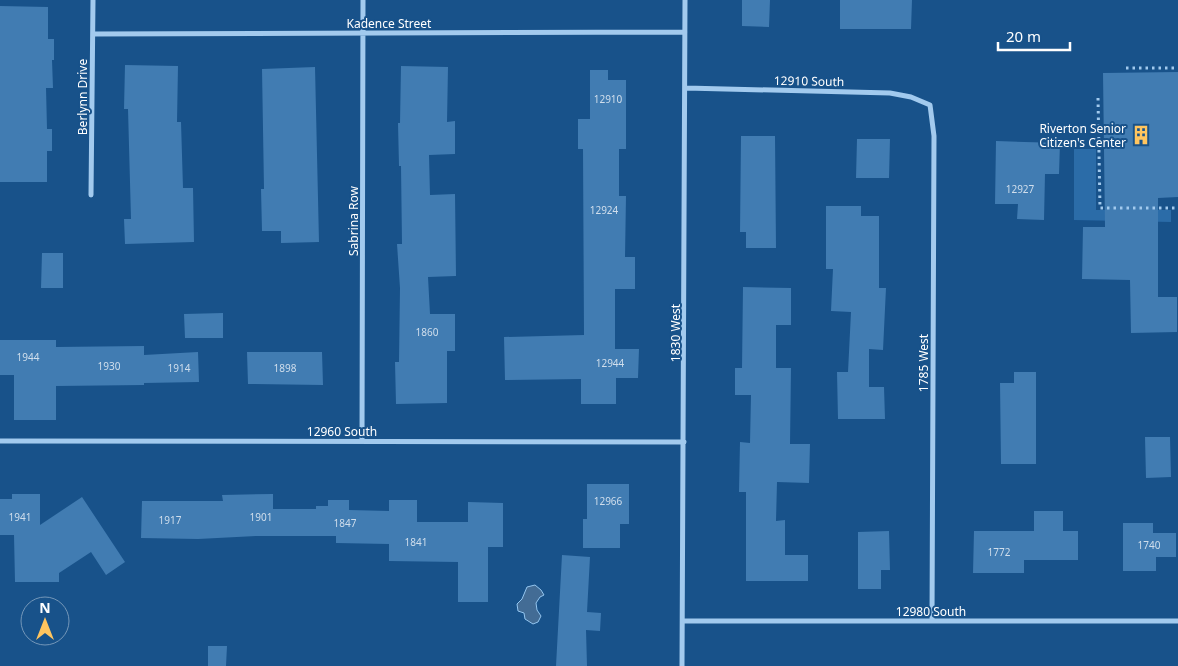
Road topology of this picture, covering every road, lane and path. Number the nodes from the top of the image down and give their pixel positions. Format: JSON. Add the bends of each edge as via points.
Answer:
{"nodes":[{"id":1,"x":93,"y":0,"type":"edge"},
{"id":2,"x":363,"y":0,"type":"edge"},
{"id":3,"x":685,"y":0,"type":"edge"},
{"id":4,"x":685,"y":32,"type":"junction"},
{"id":5,"x":363,"y":33,"type":"junction"},
{"id":6,"x":93,"y":34,"type":"junction"},
{"id":7,"x":1126,"y":68,"type":"dead end"},
{"id":8,"x":1178,"y":68,"type":"edge"},
{"id":9,"x":686,"y":88,"type":"junction"},
{"id":10,"x":1098,"y":98,"type":"dead end"},
{"id":11,"x":930,"y":105,"type":"joint"},
{"id":12,"x":91,"y":195,"type":"dead end"},
{"id":13,"x":1178,"y":208,"type":"edge"},
{"id":14,"x":0,"y":441,"type":"edge"},
{"id":15,"x":362,"y":442,"type":"junction"},
{"id":16,"x":684,"y":442,"type":"junction"},
{"id":17,"x":683,"y":621,"type":"junction"},
{"id":18,"x":932,"y":621,"type":"junction"},
{"id":19,"x":1178,"y":621,"type":"edge"},
{"id":20,"x":682,"y":666,"type":"edge"}],
"edges":[{"from":1,"to":6,"type":"street","name":"Berlynn Drive"},
{"from":2,"to":5,"type":"street","name":"Sabrina Row"},
{"from":3,"to":4,"type":"street","name":"1830 West"},
{"from":4,"to":5,"type":"street","name":"Kadence Street"},
{"from":4,"to":9,"type":"street","name":"1830 West"},
{"from":5,"to":6,"type":"street","name":"Kadence Street"},
{"from":5,"to":15,"type":"street","name":"Sabrina Row"},
{"from":6,"to":12,"type":"street","name":"Berlynn Drive"},
{"from":7,"to":8,"type":"path"},
{"from":9,"to":11,"type":"street","name":"12910 South","via":[[890,93]]},
{"from":9,"to":16,"type":"street","name":"1830 West"},
{"from":10,"to":13,"type":"path","via":[[1100,208]]},
{"from":11,"to":18,"type":"street","name":"1785 West","via":[[934,136]]},
{"from":14,"to":15,"type":"street","name":"12960 South"},
{"from":15,"to":16,"type":"street","name":"12960 South"},
{"from":16,"to":17,"type":"street","name":"1830 West"},
{"from":17,"to":18,"type":"street","name":"12980 South"},
{"from":17,"to":20,"type":"street","name":"1830 West"},
{"from":18,"to":19,"type":"street","name":"12980 South"}]}
